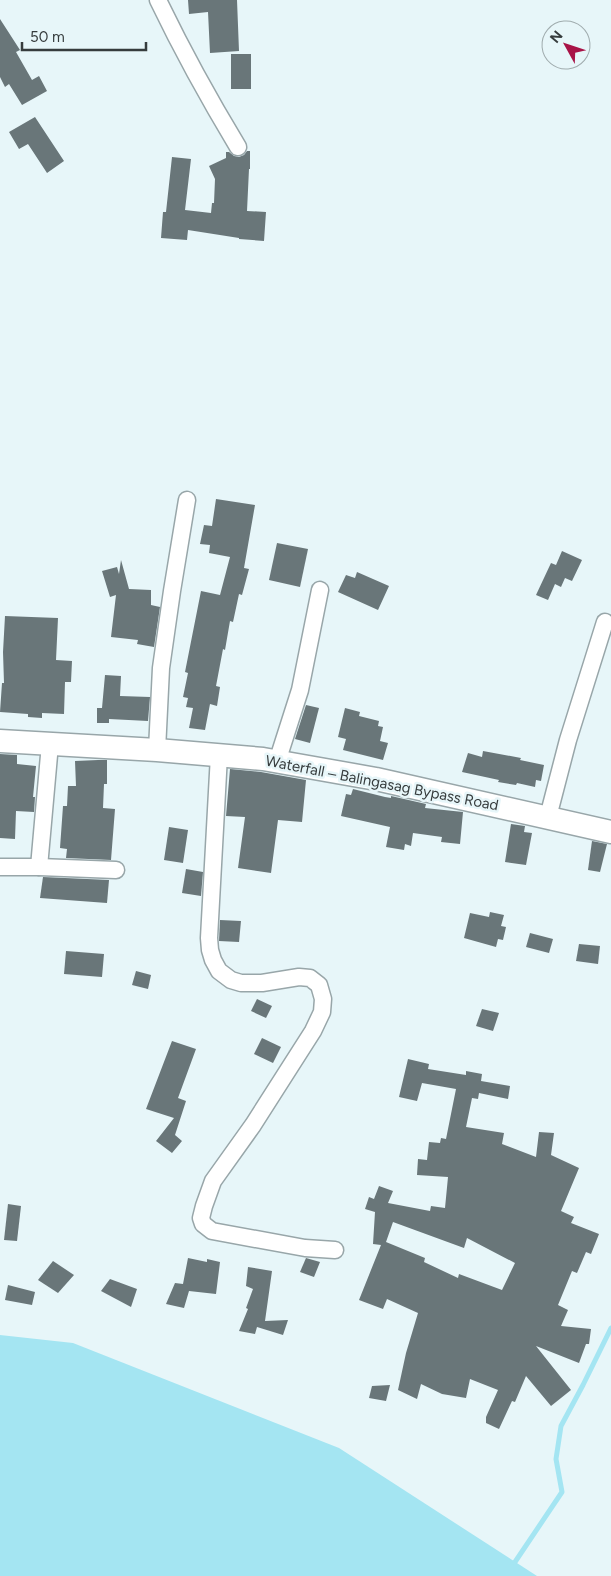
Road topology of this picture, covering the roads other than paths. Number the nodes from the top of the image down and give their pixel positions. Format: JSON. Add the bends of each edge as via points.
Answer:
{"nodes":[{"id":1,"x":158,"y":0,"type":"edge"},
{"id":2,"x":238,"y":147,"type":"dead end"},
{"id":3,"x":187,"y":500,"type":"dead end"},
{"id":4,"x":320,"y":590,"type":"dead end"},
{"id":5,"x":605,"y":622,"type":"dead end"},
{"id":6,"x":0,"y":741,"type":"edge"},
{"id":7,"x":50,"y":744,"type":"junction"},
{"id":8,"x":156,"y":750,"type":"junction"},
{"id":9,"x":219,"y":755,"type":"junction"},
{"id":10,"x":277,"y":762,"type":"junction"},
{"id":11,"x":548,"y":818,"type":"junction"},
{"id":12,"x":611,"y":832,"type":"edge"},
{"id":13,"x":0,"y":867,"type":"edge"},
{"id":14,"x":39,"y":867,"type":"junction"},
{"id":15,"x":116,"y":870,"type":"dead end"},
{"id":16,"x":335,"y":1250,"type":"dead end"}],
"edges":[{"from":1,"to":2,"type":"street"},
{"from":3,"to":8,"type":"street","via":[[161,668]]},
{"from":4,"to":10,"type":"street","via":[[300,690]]},
{"from":5,"to":11,"type":"street","via":[[568,740]]},
{"from":6,"to":7,"type":"main road","name":"Waterfall ‒ Balingasag Bypass Road"},
{"from":7,"to":8,"type":"main road","name":"Waterfall ‒ Balingasag Bypass Road"},
{"from":7,"to":14,"type":"street"},
{"from":8,"to":9,"type":"main road","name":"Waterfall ‒ Balingasag Bypass Road"},
{"from":9,"to":10,"type":"main road","name":"Waterfall ‒ Balingasag Bypass Road"},
{"from":9,"to":16,"type":"street","via":[[209,938],[212,960],[218,971],[241,983],[310,978],[319,985],[323,999],[322,1012],[313,1031],[213,1181],[201,1218],[212,1231],[304,1248]]},
{"from":10,"to":11,"type":"main road","name":"Waterfall ‒ Balingasag Bypass Road","via":[[376,779]]},
{"from":11,"to":12,"type":"main road","name":"Waterfall ‒ Balingasag Bypass Road"},
{"from":13,"to":14,"type":"street"},
{"from":14,"to":15,"type":"street"}]}
